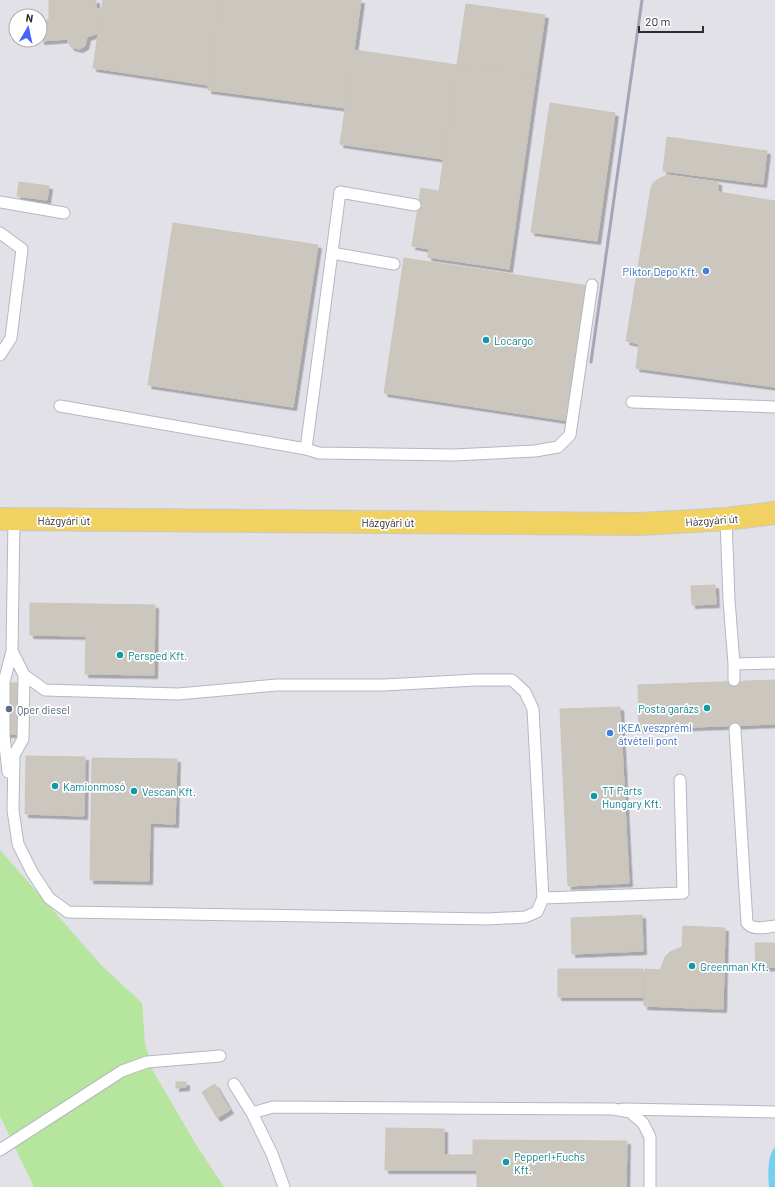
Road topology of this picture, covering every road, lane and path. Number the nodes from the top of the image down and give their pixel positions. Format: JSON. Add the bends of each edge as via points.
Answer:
{"nodes":[{"id":1,"x":0,"y":202,"type":"edge"},
{"id":2,"x":415,"y":205,"type":"dead end"},
{"id":3,"x":64,"y":213,"type":"dead end"},
{"id":4,"x":0,"y":233,"type":"edge"},
{"id":5,"x":332,"y":253,"type":"junction"},
{"id":6,"x":394,"y":264,"type":"dead end"},
{"id":7,"x":592,"y":285,"type":"dead end"},
{"id":8,"x":0,"y":355,"type":"edge"},
{"id":9,"x":632,"y":402,"type":"dead end"},
{"id":10,"x":60,"y":406,"type":"dead end"},
{"id":11,"x":775,"y":407,"type":"edge"},
{"id":12,"x":306,"y":449,"type":"junction"},
{"id":13,"x":775,"y":513,"type":"edge"},
{"id":14,"x":7,"y":519,"type":"edge"},
{"id":15,"x":726,"y":519,"type":"junction"},
{"id":16,"x":12,"y":652,"type":"junction"},
{"id":17,"x":775,"y":663,"type":"edge"},
{"id":18,"x":734,"y":664,"type":"junction"},
{"id":19,"x":24,"y":675,"type":"junction"},
{"id":20,"x":734,"y":680,"type":"dead end"},
{"id":21,"x":735,"y":729,"type":"dead end"},
{"id":22,"x":680,"y":780,"type":"dead end"},
{"id":23,"x":13,"y":810,"type":"junction"},
{"id":24,"x":543,"y":898,"type":"junction"},
{"id":25,"x":775,"y":926,"type":"edge"},
{"id":26,"x":220,"y":1056,"type":"dead end"},
{"id":27,"x":234,"y":1084,"type":"dead end"},
{"id":28,"x":613,"y":1109,"type":"junction"},
{"id":29,"x":775,"y":1112,"type":"edge"},
{"id":30,"x":252,"y":1113,"type":"junction"},
{"id":31,"x":0,"y":1150,"type":"edge"},
{"id":32,"x":284,"y":1187,"type":"edge"},
{"id":33,"x":650,"y":1187,"type":"edge"}],
"edges":[{"from":1,"to":3,"type":"lane"},
{"from":2,"to":5,"type":"lane","via":[[340,192]]},
{"from":4,"to":8,"type":"lane","via":[[22,249],[11,338]]},
{"from":5,"to":6,"type":"lane"},
{"from":5,"to":12,"type":"lane"},
{"from":7,"to":12,"type":"lane","via":[[570,435],[558,447],[535,452],[454,455],[319,453]]},
{"from":9,"to":11,"type":"lane"},
{"from":10,"to":12,"type":"lane"},
{"from":13,"to":15,"type":"main road","name":"Házgyári út"},
{"from":14,"to":15,"type":"main road","name":"Házgyári út","via":[[640,524]]},
{"from":14,"to":16,"type":"lane"},
{"from":15,"to":18,"type":"lane"},
{"from":16,"to":19,"type":"lane"},
{"from":16,"to":23,"type":"lane","via":[[4,682],[4,736]]},
{"from":17,"to":18,"type":"lane"},
{"from":18,"to":20,"type":"lane"},
{"from":19,"to":23,"type":"lane","via":[[23,739],[14,754]]},
{"from":19,"to":24,"type":"lane","via":[[45,690],[178,694],[277,685],[384,685],[512,680],[525,692],[533,709]]},
{"from":21,"to":25,"type":"lane","via":[[747,923],[754,928]]},
{"from":22,"to":24,"type":"lane","via":[[683,893]]},
{"from":23,"to":24,"type":"lane","via":[[18,844],[32,872],[49,898],[68,912],[525,918],[537,912]]},
{"from":26,"to":31,"type":"lane","via":[[147,1062],[122,1071]]},
{"from":27,"to":30,"type":"lane"},
{"from":28,"to":29,"type":"lane"},
{"from":28,"to":30,"type":"lane","via":[[273,1107]]},
{"from":28,"to":33,"type":"lane","via":[[630,1112],[643,1123],[650,1137]]},
{"from":30,"to":32,"type":"lane","via":[[272,1154]]}]}
